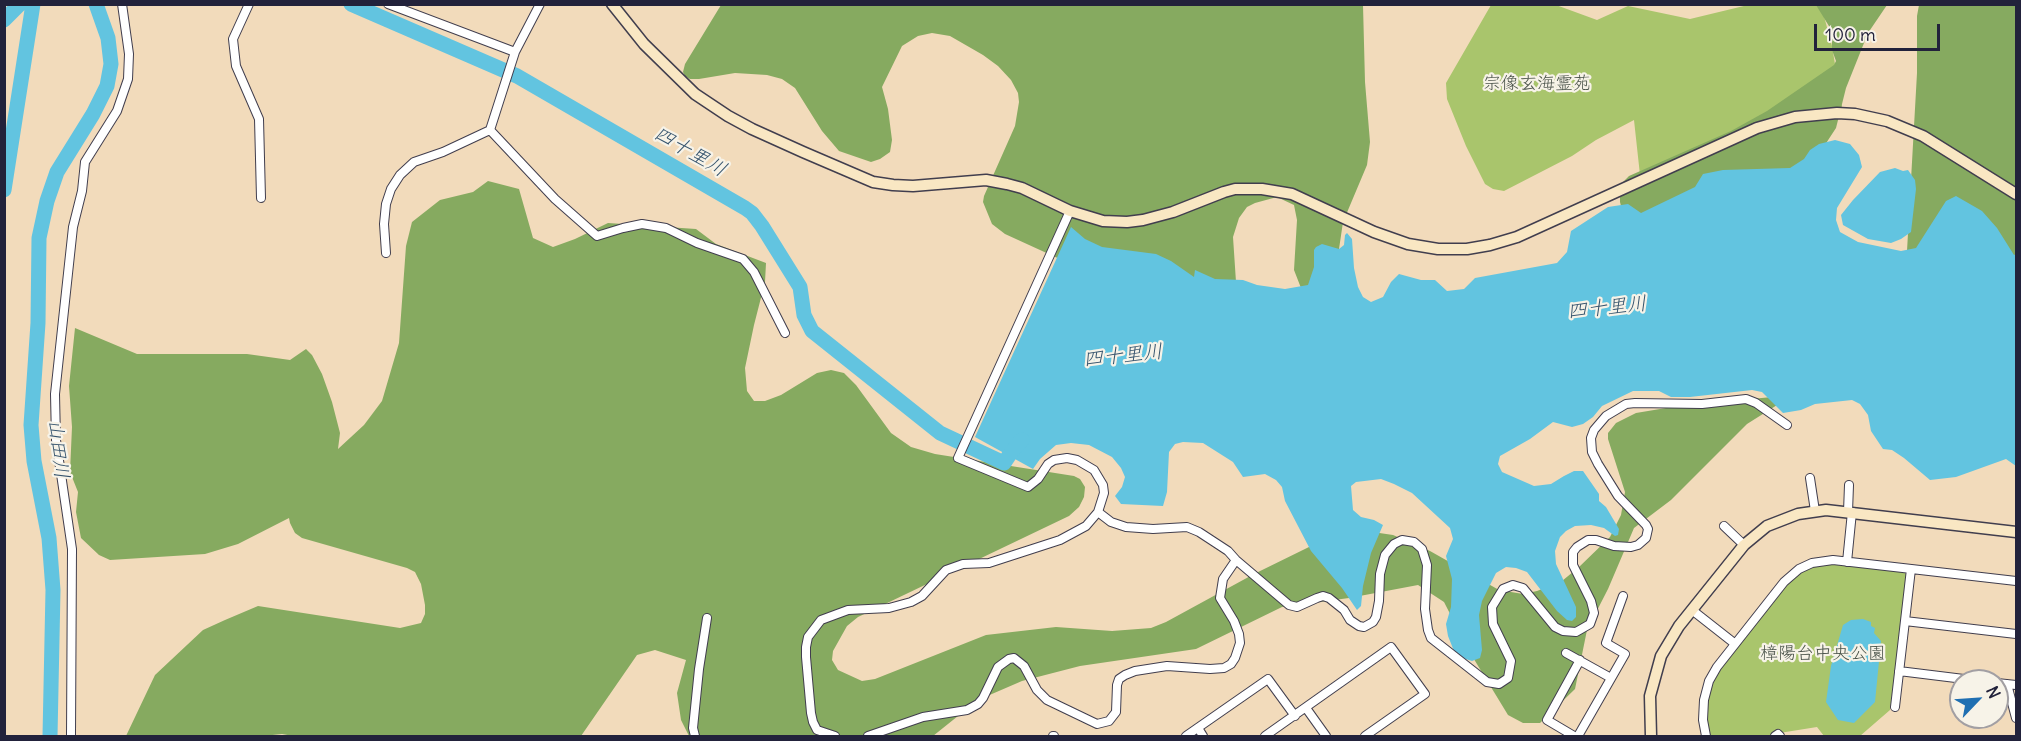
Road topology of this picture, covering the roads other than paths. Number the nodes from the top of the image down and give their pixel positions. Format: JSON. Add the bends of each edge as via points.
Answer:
{"nodes":[{"id":1,"x":122,"y":4,"type":"edge"},
{"id":2,"x":249,"y":4,"type":"edge"},
{"id":3,"x":388,"y":4,"type":"edge"},
{"id":4,"x":540,"y":4,"type":"edge"},
{"id":5,"x":612,"y":4,"type":"edge"},
{"id":6,"x":515,"y":52,"type":"junction"},
{"id":7,"x":490,"y":130,"type":"junction"},
{"id":8,"x":2016,"y":194,"type":"edge"},
{"id":9,"x":261,"y":198,"type":"dead end"},
{"id":10,"x":1070,"y":212,"type":"junction"},
{"id":11,"x":386,"y":254,"type":"dead end"},
{"id":12,"x":785,"y":333,"type":"dead end"},
{"id":13,"x":1787,"y":425,"type":"dead end"},
{"id":14,"x":1810,"y":478,"type":"dead end"},
{"id":15,"x":1849,"y":485,"type":"dead end"},
{"id":16,"x":1815,"y":511,"type":"junction"},
{"id":17,"x":1098,"y":512,"type":"junction"},
{"id":18,"x":1850,"y":512,"type":"junction"},
{"id":19,"x":1724,"y":526,"type":"dead end"},
{"id":20,"x":2016,"y":532,"type":"edge"},
{"id":21,"x":1744,"y":545,"type":"junction"},
{"id":22,"x":1236,"y":560,"type":"junction"},
{"id":23,"x":1847,"y":562,"type":"junction"},
{"id":24,"x":1911,"y":569,"type":"junction"},
{"id":25,"x":2016,"y":581,"type":"edge"},
{"id":26,"x":1623,"y":596,"type":"dead end"},
{"id":27,"x":1692,"y":610,"type":"junction"},
{"id":28,"x":707,"y":618,"type":"dead end"},
{"id":29,"x":1905,"y":621,"type":"junction"},
{"id":30,"x":2016,"y":634,"type":"edge"},
{"id":31,"x":1734,"y":643,"type":"junction"},
{"id":32,"x":1566,"y":653,"type":"dead end"},
{"id":33,"x":1580,"y":660,"type":"junction"},
{"id":34,"x":1899,"y":671,"type":"junction"},
{"id":35,"x":1949,"y":677,"type":"edge"},
{"id":36,"x":1611,"y":678,"type":"junction"},
{"id":37,"x":2009,"y":692,"type":"edge"},
{"id":38,"x":1306,"y":708,"type":"junction"},
{"id":39,"x":1895,"y":708,"type":"dead end"},
{"id":40,"x":1295,"y":716,"type":"junction"},
{"id":41,"x":2016,"y":718,"type":"edge"},
{"id":42,"x":1198,"y":728,"type":"junction"},
{"id":43,"x":71,"y":736,"type":"edge"},
{"id":44,"x":695,"y":736,"type":"edge"},
{"id":45,"x":835,"y":736,"type":"edge"},
{"id":46,"x":868,"y":736,"type":"edge"},
{"id":47,"x":1186,"y":736,"type":"edge"},
{"id":48,"x":1203,"y":736,"type":"edge"},
{"id":49,"x":1265,"y":736,"type":"edge"},
{"id":50,"x":1326,"y":736,"type":"edge"},
{"id":51,"x":1365,"y":736,"type":"edge"},
{"id":52,"x":1576,"y":736,"type":"edge"},
{"id":53,"x":1651,"y":736,"type":"edge"},
{"id":54,"x":1707,"y":736,"type":"edge"},
{"id":55,"x":1775,"y":736,"type":"edge"},
{"id":56,"x":1780,"y":736,"type":"edge"}],
"edges":[{"from":1,"to":43,"type":"street","via":[[128,79],[117,111],[86,162],[73,227],[55,394],[56,440],[72,549]]},
{"from":2,"to":9,"type":"street","via":[[232,39],[236,66],[259,119]]},
{"from":3,"to":6,"type":"street"},
{"from":4,"to":6,"type":"street"},
{"from":5,"to":10,"type":"street","via":[[644,44],[695,94],[752,129],[873,182],[914,186],[986,180],[1022,189]]},
{"from":6,"to":7,"type":"street"},
{"from":7,"to":11,"type":"street","via":[[414,162],[400,175],[386,204]]},
{"from":7,"to":12,"type":"street","via":[[597,237],[642,224],[666,228],[744,259]]},
{"from":8,"to":10,"type":"street","via":[[1923,136],[1855,114],[1816,113],[1778,121],[1735,138],[1517,237],[1467,249],[1408,243],[1374,232],[1292,194],[1262,189],[1235,189],[1143,220],[1103,221]]},
{"from":10,"to":17,"type":"street","via":[[958,458],[1028,488],[1053,460],[1077,460],[1094,470],[1103,485]]},
{"from":13,"to":22,"type":"street","via":[[1746,399],[1702,404],[1626,404],[1606,416],[1594,430],[1592,452],[1618,495],[1646,525],[1646,538],[1630,547],[1588,540],[1576,547],[1573,565],[1594,614],[1590,624],[1576,632],[1563,632],[1555,627],[1523,588],[1513,585],[1503,589],[1492,607],[1493,624],[1511,661],[1508,678],[1499,684],[1487,682],[1431,638],[1425,609],[1427,565],[1422,549],[1414,542],[1402,540],[1385,555],[1376,617],[1364,627],[1323,596],[1297,607],[1289,605]]},
{"from":14,"to":16,"type":"street"},
{"from":15,"to":18,"type":"street"},
{"from":16,"to":18,"type":"street"},
{"from":16,"to":21,"type":"street","via":[[1767,526]]},
{"from":17,"to":22,"type":"street","via":[[1126,527],[1187,527]]},
{"from":17,"to":45,"type":"street","via":[[1086,526],[1060,540],[989,563],[963,564],[946,570],[911,602],[889,608],[848,610],[821,620],[808,637],[806,647],[811,713],[817,729]]},
{"from":18,"to":20,"type":"street"},
{"from":18,"to":23,"type":"street"},
{"from":19,"to":21,"type":"street"},
{"from":21,"to":27,"type":"street"},
{"from":22,"to":46,"type":"street","via":[[1223,579],[1220,598],[1234,621],[1240,643],[1235,658],[1224,668],[1167,666],[1125,675],[1117,686],[1114,717],[1097,724],[1047,700],[1014,658],[998,667],[983,698],[967,710],[923,717]]},
{"from":23,"to":24,"type":"street"},
{"from":23,"to":31,"type":"street","via":[[1812,563],[1789,576]]},
{"from":24,"to":25,"type":"street"},
{"from":24,"to":29,"type":"street"},
{"from":26,"to":36,"type":"street","via":[[1606,643],[1625,654]]},
{"from":27,"to":31,"type":"street"},
{"from":27,"to":53,"type":"street","via":[[1671,638],[1654,675]]},
{"from":28,"to":44,"type":"street"},
{"from":29,"to":30,"type":"street"},
{"from":29,"to":34,"type":"street"},
{"from":31,"to":54,"type":"street","via":[[1709,681],[1703,710]]},
{"from":32,"to":33,"type":"street"},
{"from":33,"to":36,"type":"street"},
{"from":33,"to":52,"type":"street","via":[[1547,720]]},
{"from":34,"to":35,"type":"street"},
{"from":34,"to":39,"type":"street"},
{"from":36,"to":52,"type":"street"},
{"from":37,"to":41,"type":"street"},
{"from":38,"to":40,"type":"street"},
{"from":38,"to":50,"type":"street"},
{"from":38,"to":51,"type":"street","via":[[1391,647],[1425,694]]},
{"from":40,"to":42,"type":"street","via":[[1268,679]]},
{"from":40,"to":49,"type":"street"},
{"from":42,"to":47,"type":"street"},
{"from":42,"to":48,"type":"street"},
{"from":55,"to":56,"type":"street"}]}
